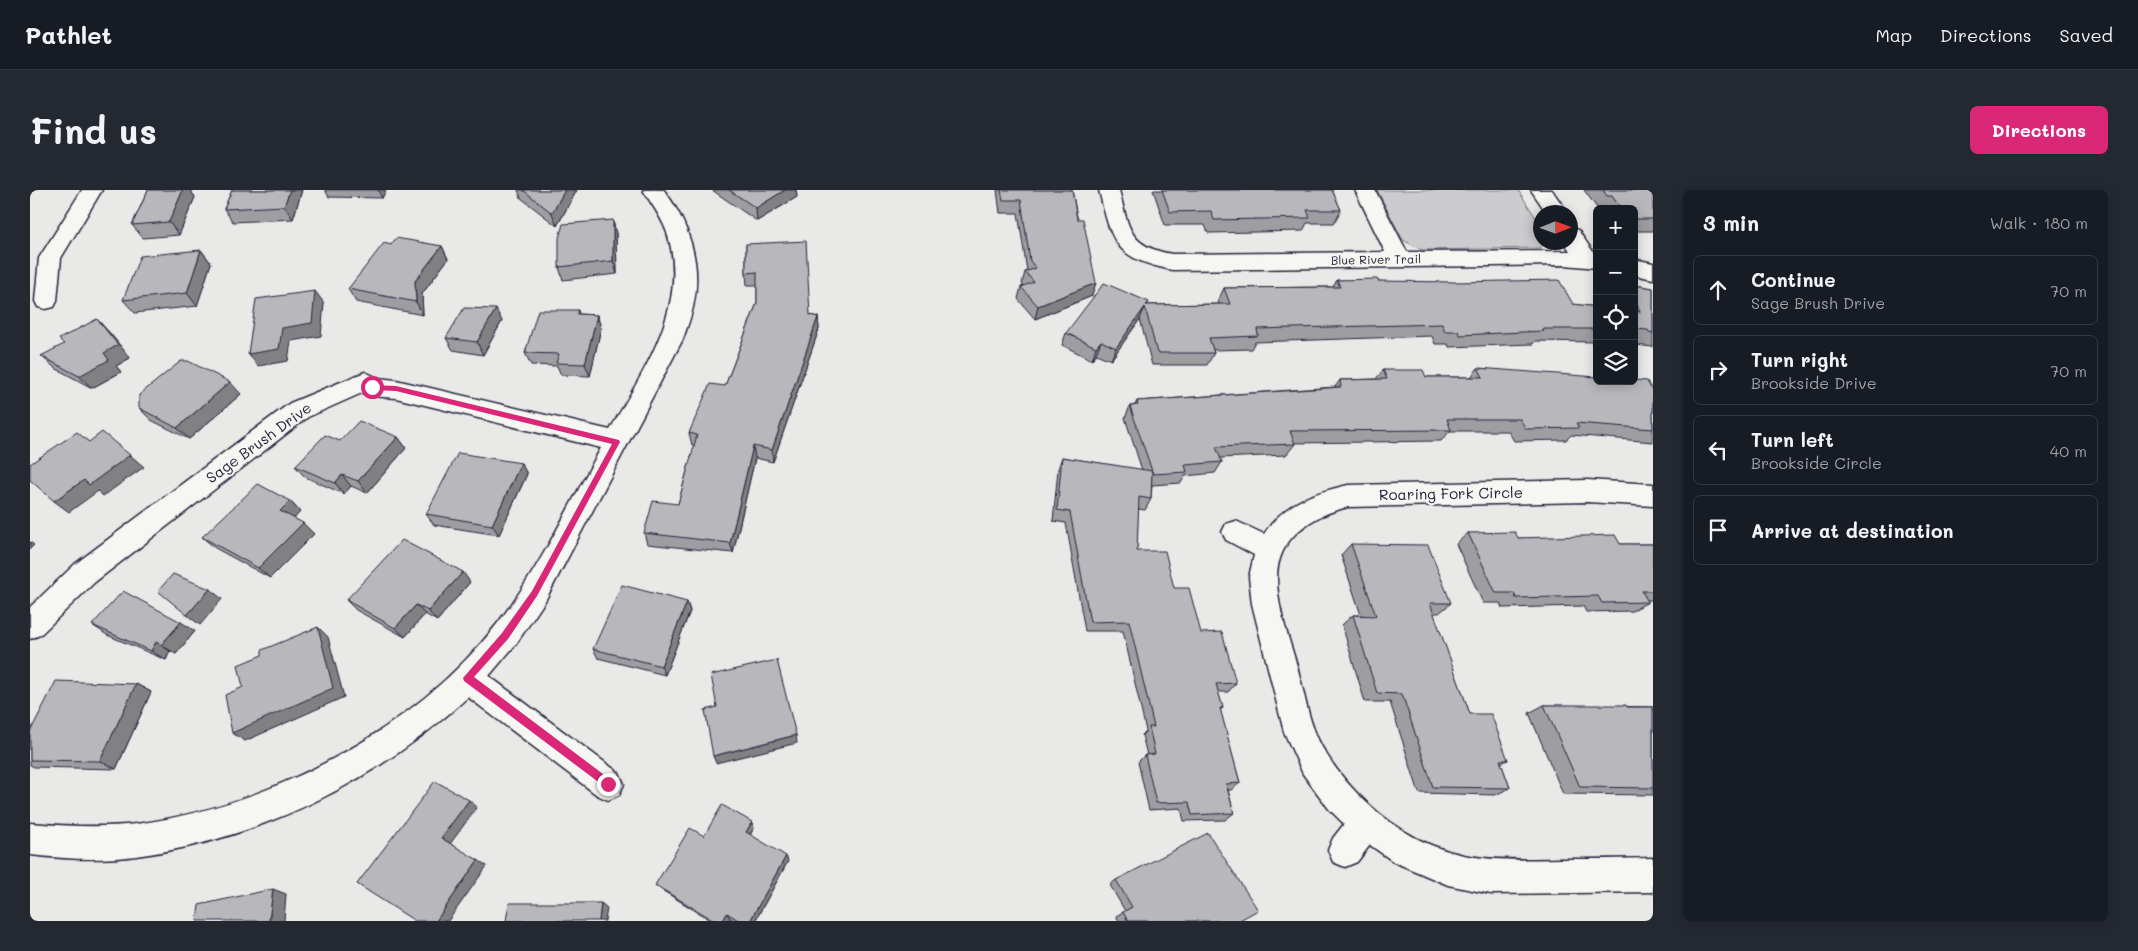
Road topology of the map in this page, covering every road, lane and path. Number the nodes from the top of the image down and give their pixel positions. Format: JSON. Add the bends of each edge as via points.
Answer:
{"nodes":[{"id":1,"x":92,"y":190,"type":"edge"},
{"id":2,"x":654,"y":190,"type":"edge"},
{"id":3,"x":1109,"y":190,"type":"edge"},
{"id":4,"x":1365,"y":190,"type":"edge"},
{"id":5,"x":1540,"y":190,"type":"edge"},
{"id":6,"x":1551,"y":205,"type":"edge"},
{"id":7,"x":1578,"y":244,"type":"edge"},
{"id":8,"x":1400,"y":260,"type":"junction"},
{"id":9,"x":1592,"y":260,"type":"edge"},
{"id":10,"x":1638,"y":268,"type":"edge"},
{"id":11,"x":1653,"y":271,"type":"edge"},
{"id":12,"x":46,"y":301,"type":"dead end"},
{"id":13,"x":617,"y":442,"type":"junction"},
{"id":14,"x":1653,"y":495,"type":"edge"},
{"id":15,"x":1236,"y":532,"type":"dead end"},
{"id":16,"x":1269,"y":550,"type":"junction"},
{"id":17,"x":30,"y":626,"type":"edge"},
{"id":18,"x":467,"y":678,"type":"junction"},
{"id":19,"x":608,"y":784,"type":"dead end"},
{"id":20,"x":1366,"y":823,"type":"junction"},
{"id":21,"x":30,"y":839,"type":"edge"},
{"id":22,"x":1345,"y":850,"type":"dead end"},
{"id":23,"x":1653,"y":876,"type":"edge"}],
"edges":[{"from":1,"to":12,"type":"street","via":[[50,258]]},
{"from":2,"to":13,"type":"street","via":[[675,224],[683,249],[683,302],[672,339]]},
{"from":3,"to":8,"type":"street","name":"Blue River Trail","via":[[1122,236],[1152,266],[1172,262]]},
{"from":4,"to":8,"type":"street"},
{"from":5,"to":6,"type":"street"},
{"from":7,"to":9,"type":"street"},
{"from":8,"to":9,"type":"street","name":"Blue River Trail"},
{"from":10,"to":11,"type":"street"},
{"from":13,"to":17,"type":"street","name":"Sage Brush Drive","via":[[396,389],[372,387],[364,381],[300,410],[85,573]]},
{"from":13,"to":18,"type":"street","via":[[534,594],[505,636]]},
{"from":14,"to":16,"type":"street","name":"Roaring Fork Circle","via":[[1587,491],[1348,496],[1322,502],[1297,515]]},
{"from":15,"to":16,"type":"street"},
{"from":16,"to":20,"type":"street","name":"Roaring Fork Circle","via":[[1264,577],[1266,604],[1299,732],[1314,763],[1340,798]]},
{"from":18,"to":19,"type":"street"},
{"from":18,"to":21,"type":"street","via":[[392,741],[329,778],[262,808],[199,828],[136,840],[67,843]]},
{"from":20,"to":22,"type":"street"},
{"from":20,"to":23,"type":"street","name":"Roaring Fork Circle","via":[[1406,850],[1448,868],[1492,877]]}]}
